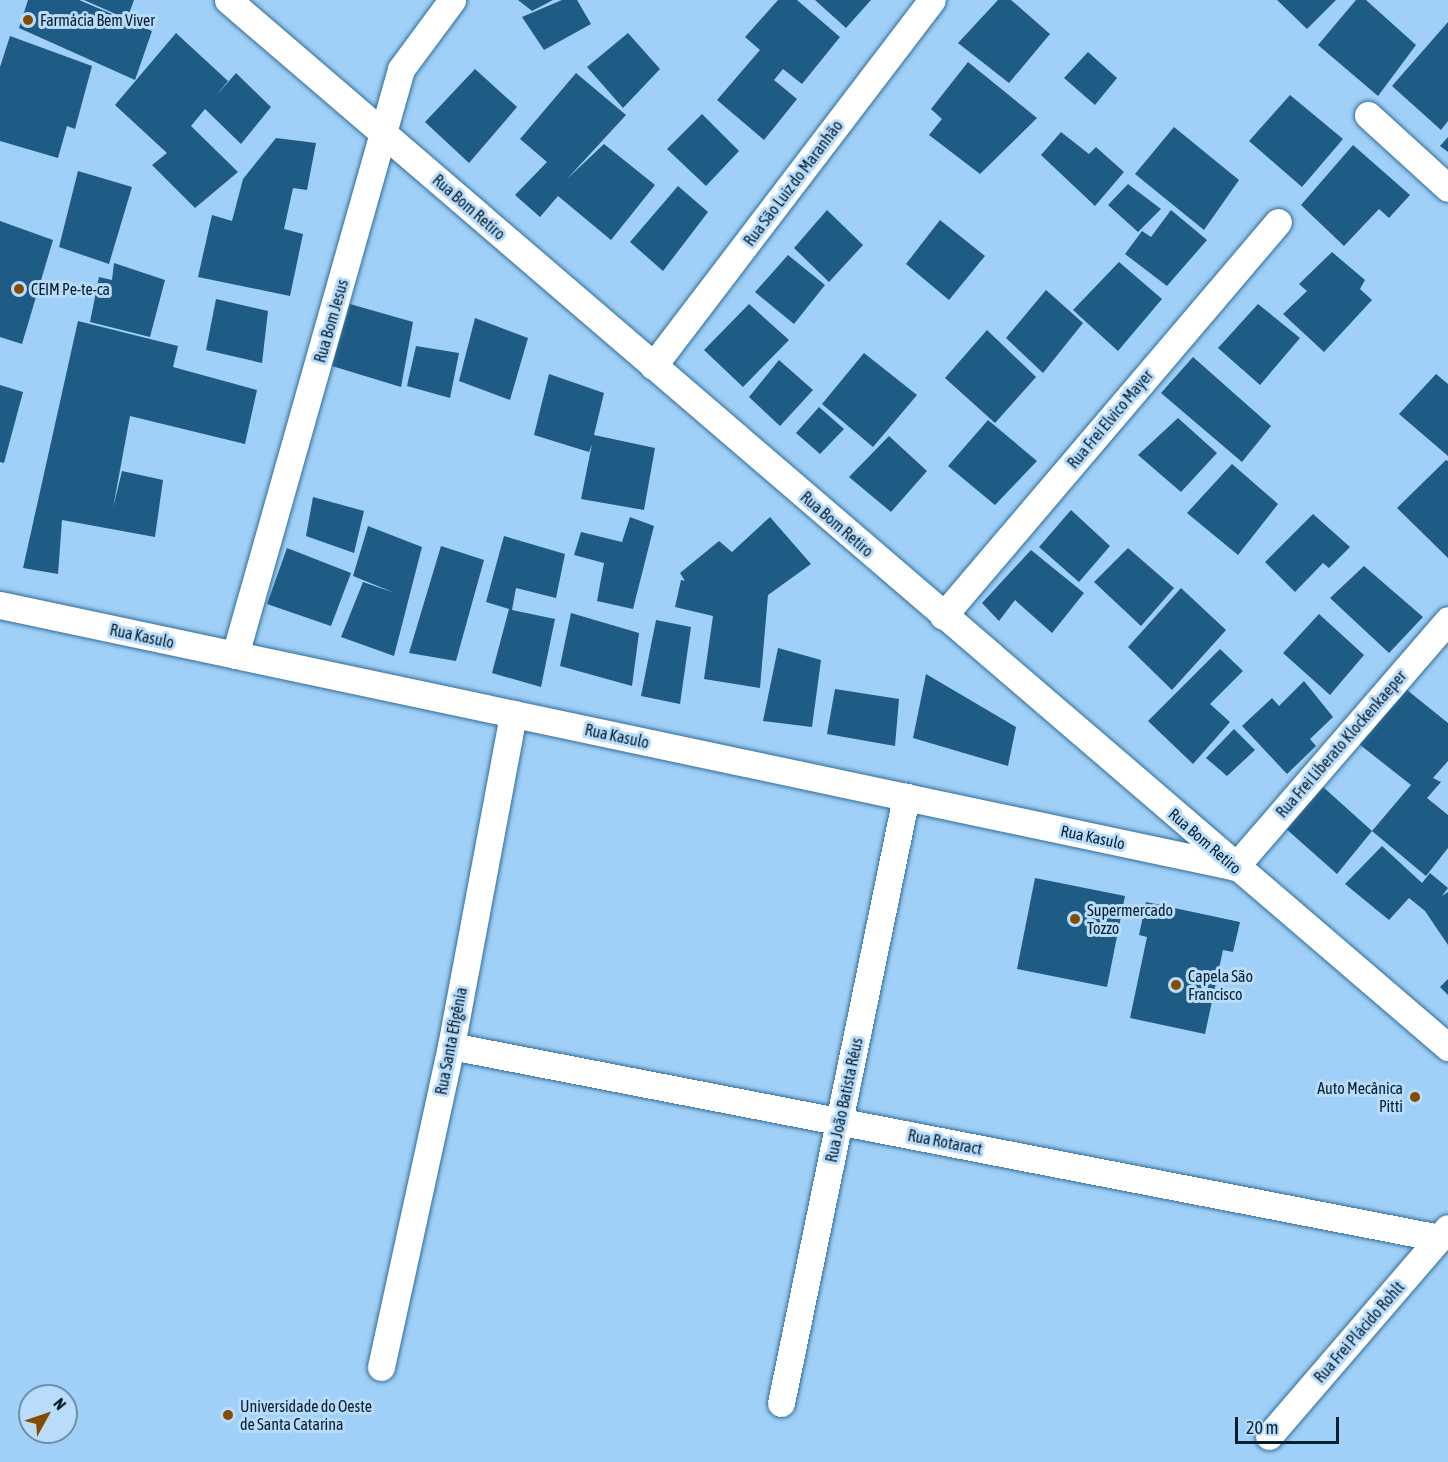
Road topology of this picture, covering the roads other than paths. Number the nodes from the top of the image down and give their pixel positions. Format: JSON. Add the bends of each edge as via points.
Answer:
{"nodes":[{"id":1,"x":228,"y":0,"type":"edge"},
{"id":2,"x":452,"y":0,"type":"edge"},
{"id":3,"x":932,"y":0,"type":"edge"},
{"id":4,"x":1368,"y":116,"type":"dead end"},
{"id":5,"x":384,"y":135,"type":"junction"},
{"id":6,"x":1448,"y":188,"type":"edge"},
{"id":7,"x":1278,"y":222,"type":"dead end"},
{"id":8,"x":653,"y":366,"type":"junction"},
{"id":9,"x":0,"y":605,"type":"edge"},
{"id":10,"x":943,"y":616,"type":"junction"},
{"id":11,"x":1448,"y":621,"type":"edge"},
{"id":12,"x":235,"y":655,"type":"junction"},
{"id":13,"x":513,"y":714,"type":"junction"},
{"id":14,"x":906,"y":797,"type":"junction"},
{"id":15,"x":1235,"y":867,"type":"junction"},
{"id":16,"x":451,"y":1046,"type":"junction"},
{"id":17,"x":1448,"y":1047,"type":"edge"},
{"id":18,"x":840,"y":1121,"type":"junction"},
{"id":19,"x":1444,"y":1233,"type":"edge"},
{"id":20,"x":381,"y":1367,"type":"dead end"},
{"id":21,"x":781,"y":1403,"type":"dead end"},
{"id":22,"x":1269,"y":1436,"type":"dead end"}],
"edges":[{"from":1,"to":5,"type":"street","name":"Rua Bom Retiro"},
{"from":2,"to":5,"type":"street","name":"Rua Bom Jesus","via":[[401,69]]},
{"from":3,"to":8,"type":"street","name":"Rua São Luiz do Maranhão"},
{"from":4,"to":6,"type":"street"},
{"from":5,"to":8,"type":"street","name":"Rua Bom Retiro"},
{"from":5,"to":12,"type":"street","name":"Rua Bom Jesus"},
{"from":7,"to":10,"type":"street","name":"Rua Frei Elvico Mayer"},
{"from":8,"to":10,"type":"street","name":"Rua Bom Retiro"},
{"from":9,"to":12,"type":"street","name":"Rua Kasulo"},
{"from":10,"to":15,"type":"street","name":"Rua Bom Retiro"},
{"from":11,"to":15,"type":"street","name":"Rua Frei Liberato Klockenkaeper"},
{"from":12,"to":13,"type":"street","name":"Rua Kasulo"},
{"from":13,"to":14,"type":"street","name":"Rua Kasulo"},
{"from":13,"to":16,"type":"street","name":"Rua Santa Efigênia"},
{"from":14,"to":15,"type":"street","name":"Rua Kasulo"},
{"from":14,"to":18,"type":"street","name":"Rua João Batista Réus"},
{"from":15,"to":17,"type":"street","name":"Rua Bom Retiro"},
{"from":16,"to":18,"type":"street","name":"Rua Rotaract"},
{"from":16,"to":20,"type":"street","name":"Rua Santa Efigênia"},
{"from":18,"to":19,"type":"street","name":"Rua Rotaract"},
{"from":18,"to":21,"type":"street","name":"Rua João Batista Réus"},
{"from":19,"to":22,"type":"street","name":"Rua Frei Plácido Rohlt"}]}
